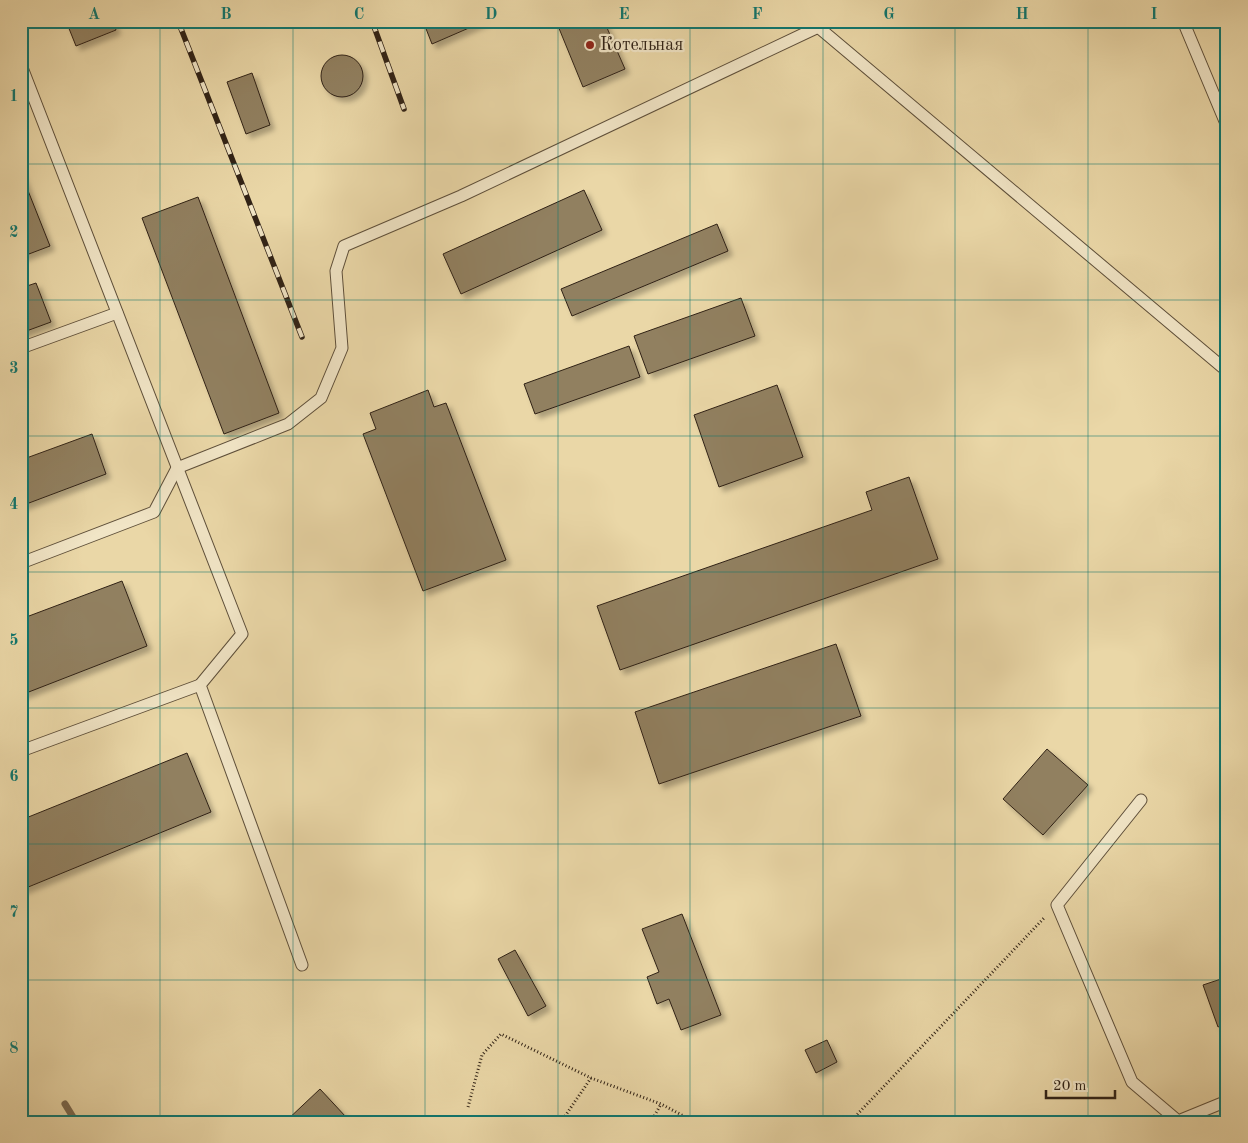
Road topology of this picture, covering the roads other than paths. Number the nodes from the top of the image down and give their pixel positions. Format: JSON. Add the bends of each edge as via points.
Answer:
{"nodes":[{"id":1,"x":831,"y":21,"type":"edge"},
{"id":2,"x":1183,"y":21,"type":"edge"},
{"id":3,"x":815,"y":24,"type":"edge"},
{"id":4,"x":21,"y":65,"type":"edge"},
{"id":5,"x":1227,"y":126,"type":"edge"},
{"id":6,"x":117,"y":313,"type":"junction"},
{"id":7,"x":21,"y":348,"type":"edge"},
{"id":8,"x":1227,"y":371,"type":"edge"},
{"id":9,"x":177,"y":468,"type":"junction"},
{"id":10,"x":21,"y":564,"type":"edge"},
{"id":11,"x":200,"y":686,"type":"junction"},
{"id":12,"x":21,"y":751,"type":"edge"},
{"id":13,"x":1141,"y":800,"type":"dead end"},
{"id":14,"x":302,"y":965,"type":"dead end"},
{"id":15,"x":1227,"y":1101,"type":"edge"},
{"id":16,"x":1178,"y":1121,"type":"edge"}],
"edges":[{"from":1,"to":3,"type":"lane"},
{"from":2,"to":5,"type":"lane"},
{"from":3,"to":8,"type":"lane"},
{"from":3,"to":9,"type":"lane","via":[[461,196],[344,246],[336,271],[342,348],[321,398],[288,424]]},
{"from":4,"to":6,"type":"lane"},
{"from":6,"to":7,"type":"lane"},
{"from":6,"to":9,"type":"lane"},
{"from":9,"to":10,"type":"lane","via":[[154,512]]},
{"from":9,"to":11,"type":"lane","via":[[242,634]]},
{"from":11,"to":12,"type":"lane"},
{"from":11,"to":14,"type":"lane"},
{"from":13,"to":16,"type":"lane","via":[[1057,905],[1132,1082]]},
{"from":15,"to":16,"type":"lane"}]}
